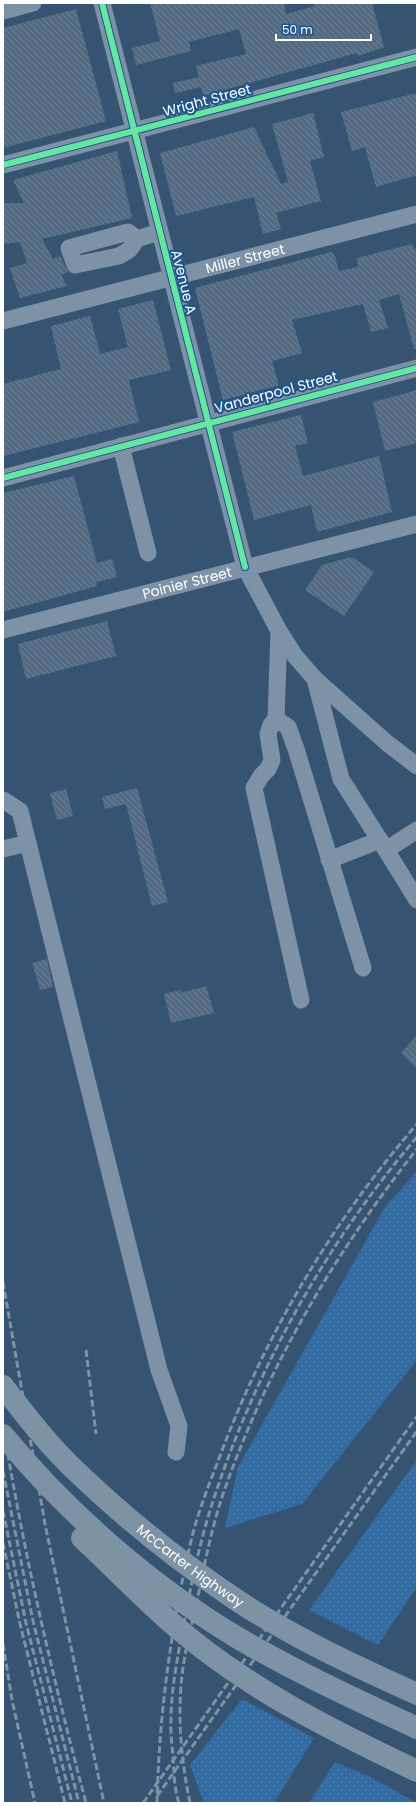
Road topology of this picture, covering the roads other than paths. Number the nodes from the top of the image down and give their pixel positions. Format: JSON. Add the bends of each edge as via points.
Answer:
{"nodes":[{"id":1,"x":33,"y":3,"type":"edge"},
{"id":2,"x":102,"y":3,"type":"edge"},
{"id":3,"x":3,"y":11,"type":"edge"},
{"id":4,"x":417,"y":57,"type":"edge"},
{"id":5,"x":135,"y":131,"type":"junction"},
{"id":6,"x":3,"y":166,"type":"edge"},
{"id":7,"x":417,"y":214,"type":"edge"},
{"id":8,"x":159,"y":232,"type":"junction"},
{"id":9,"x":137,"y":239,"type":"dead end"},
{"id":10,"x":170,"y":277,"type":"junction"},
{"id":11,"x":3,"y":321,"type":"edge"},
{"id":12,"x":417,"y":368,"type":"edge"},
{"id":13,"x":208,"y":422,"type":"junction"},
{"id":14,"x":121,"y":446,"type":"junction"},
{"id":15,"x":3,"y":478,"type":"edge"},
{"id":16,"x":417,"y":524,"type":"edge"},
{"id":17,"x":148,"y":553,"type":"dead end"},
{"id":18,"x":245,"y":567,"type":"junction"},
{"id":19,"x":3,"y":630,"type":"edge"},
{"id":20,"x":279,"y":631,"type":"junction"},
{"id":21,"x":315,"y":679,"type":"junction"},
{"id":22,"x":276,"y":719,"type":"junction"},
{"id":23,"x":417,"y":766,"type":"edge"},
{"id":24,"x":3,"y":800,"type":"edge"},
{"id":25,"x":417,"y":830,"type":"edge"},
{"id":26,"x":28,"y":843,"type":"junction"},
{"id":27,"x":383,"y":845,"type":"junction"},
{"id":28,"x":3,"y":849,"type":"edge"},
{"id":29,"x":329,"y":860,"type":"junction"},
{"id":30,"x":417,"y":900,"type":"edge"},
{"id":31,"x":363,"y":968,"type":"dead end"},
{"id":32,"x":301,"y":1000,"type":"dead end"},
{"id":33,"x":3,"y":1386,"type":"edge"},
{"id":34,"x":3,"y":1435,"type":"edge"},
{"id":35,"x":176,"y":1452,"type":"dead end"},
{"id":36,"x":62,"y":1498,"type":"junction"},
{"id":37,"x":417,"y":1694,"type":"edge"},
{"id":38,"x":417,"y":1728,"type":"edge"},
{"id":39,"x":417,"y":1771,"type":"edge"}],
"edges":[{"from":1,"to":3,"type":"street"},
{"from":2,"to":5,"type":"street","name":"Avenue A"},
{"from":4,"to":5,"type":"street","name":"Wright Street"},
{"from":5,"to":6,"type":"street","name":"Wright Street"},
{"from":5,"to":8,"type":"street","name":"Avenue A"},
{"from":7,"to":10,"type":"street","name":"Miller Street","via":[[285,250]]},
{"from":8,"to":9,"type":"street"},
{"from":8,"to":10,"type":"street","name":"Avenue A"},
{"from":10,"to":11,"type":"street","name":"Miller Street"},
{"from":10,"to":13,"type":"street","name":"Avenue A"},
{"from":12,"to":13,"type":"street","name":"Vanderpool Street"},
{"from":13,"to":14,"type":"street","name":"Vanderpool Street"},
{"from":13,"to":18,"type":"street","name":"Avenue A"},
{"from":14,"to":15,"type":"street","name":"Vanderpool Street"},
{"from":14,"to":17,"type":"street"},
{"from":16,"to":18,"type":"street","name":"Poinier Street"},
{"from":18,"to":19,"type":"street","name":"Poinier Street"},
{"from":18,"to":20,"type":"street","name":"Avenue A"},
{"from":20,"to":21,"type":"street","name":"Avenue A","via":[[295,656]]},
{"from":20,"to":22,"type":"street"},
{"from":21,"to":23,"type":"street","name":"Avenue A"},
{"from":21,"to":27,"type":"street","via":[[341,779]]},
{"from":22,"to":29,"type":"street","via":[[288,727]]},
{"from":22,"to":32,"type":"street","via":[[268,734],[272,760],[254,788]]},
{"from":24,"to":26,"type":"street","via":[[20,811]]},
{"from":25,"to":27,"type":"street"},
{"from":26,"to":28,"type":"street"},
{"from":26,"to":35,"type":"street","via":[[159,1370],[179,1426]]},
{"from":27,"to":29,"type":"street"},
{"from":27,"to":30,"type":"street"},
{"from":29,"to":31,"type":"street"},
{"from":33,"to":37,"type":"highway","name":"McCarter Highway","bridge":true,"via":[[32,1423],[77,1472],[185,1564],[236,1600],[291,1632],[357,1667]]},
{"from":34,"to":36,"type":"highway","bridge":true},
{"from":36,"to":38,"type":"highway","bridge":true,"via":[[109,1543],[163,1587],[213,1622],[342,1693]]},
{"from":36,"to":39,"type":"highway","bridge":true,"via":[[77,1533],[175,1626],[232,1669],[289,1705]]}]}
